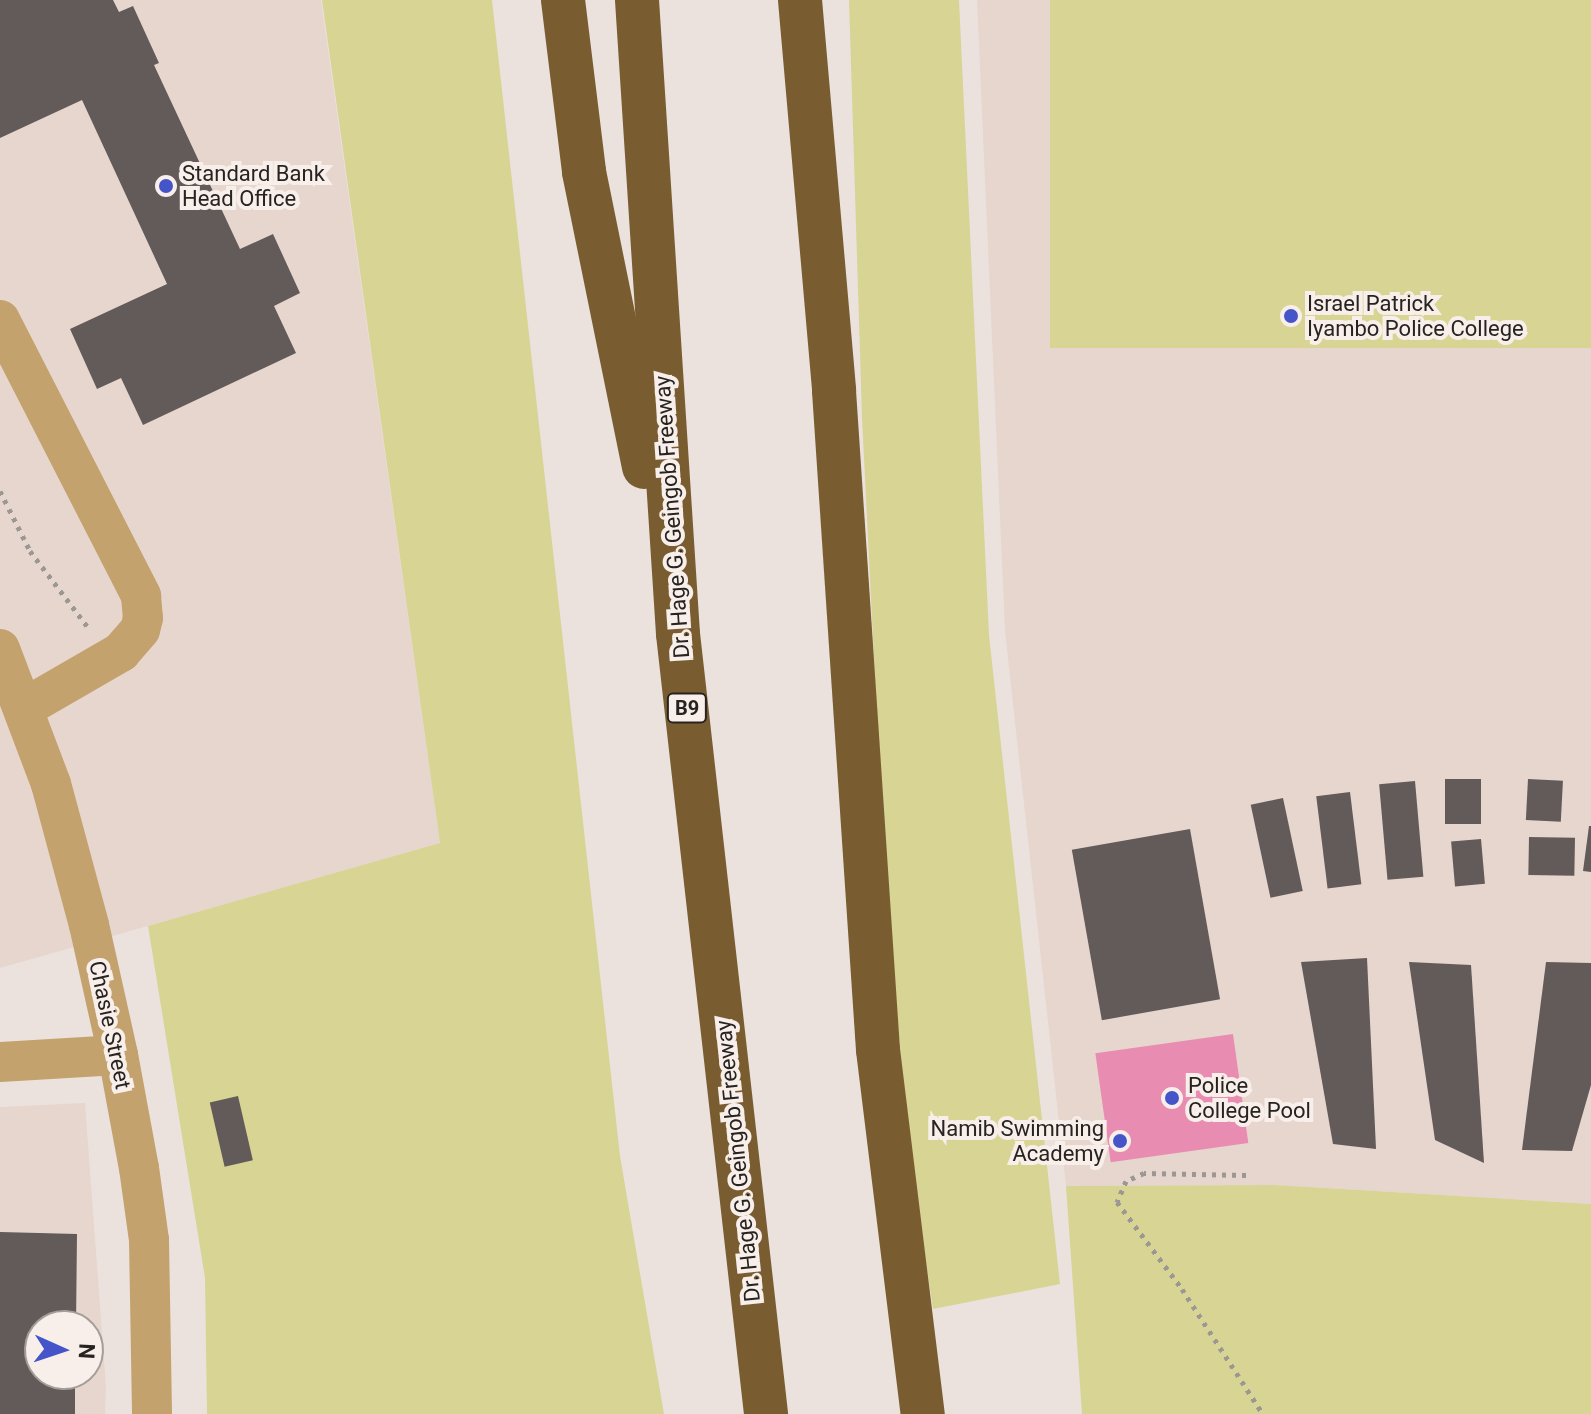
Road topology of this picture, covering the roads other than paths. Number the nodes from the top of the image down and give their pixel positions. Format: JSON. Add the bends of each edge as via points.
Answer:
{"nodes":[{"id":1,"x":563,"y":0,"type":"edge"},
{"id":2,"x":637,"y":0,"type":"edge"},
{"id":3,"x":800,"y":0,"type":"edge"},
{"id":4,"x":818,"y":0,"type":"edge"},
{"id":5,"x":817,"y":189,"type":"junction"},
{"id":6,"x":0,"y":320,"type":"edge"},
{"id":7,"x":678,"y":634,"type":"junction"},
{"id":8,"x":0,"y":649,"type":"edge"},
{"id":9,"x":24,"y":708,"type":"junction"},
{"id":10,"x":118,"y":1055,"type":"junction"},
{"id":11,"x":0,"y":1062,"type":"edge"},
{"id":12,"x":152,"y":1414,"type":"edge"},
{"id":13,"x":766,"y":1414,"type":"edge"},
{"id":14,"x":923,"y":1414,"type":"edge"}],
"edges":[{"from":1,"to":7,"type":"highway","via":[[584,172]]},
{"from":2,"to":7,"type":"highway","name":"Dr. Hage G. Geingob Freeway","number":"B9"},
{"from":3,"to":5,"type":"highway"},
{"from":4,"to":5,"type":"highway"},
{"from":5,"to":14,"type":"highway","via":[[878,1050]]},
{"from":6,"to":9,"type":"street","via":[[141,596],[143,618],[140,630],[121,652]]},
{"from":7,"to":13,"type":"highway","name":"Dr. Hage G. Geingob Freeway","number":"B9"},
{"from":8,"to":9,"type":"street","name":"Chasie Street"},
{"from":9,"to":10,"type":"street","name":"Chasie Street","via":[[51,784]]},
{"from":10,"to":11,"type":"street"},
{"from":10,"to":12,"type":"street","name":"Chasie Street","via":[[149,1240]]}]}
